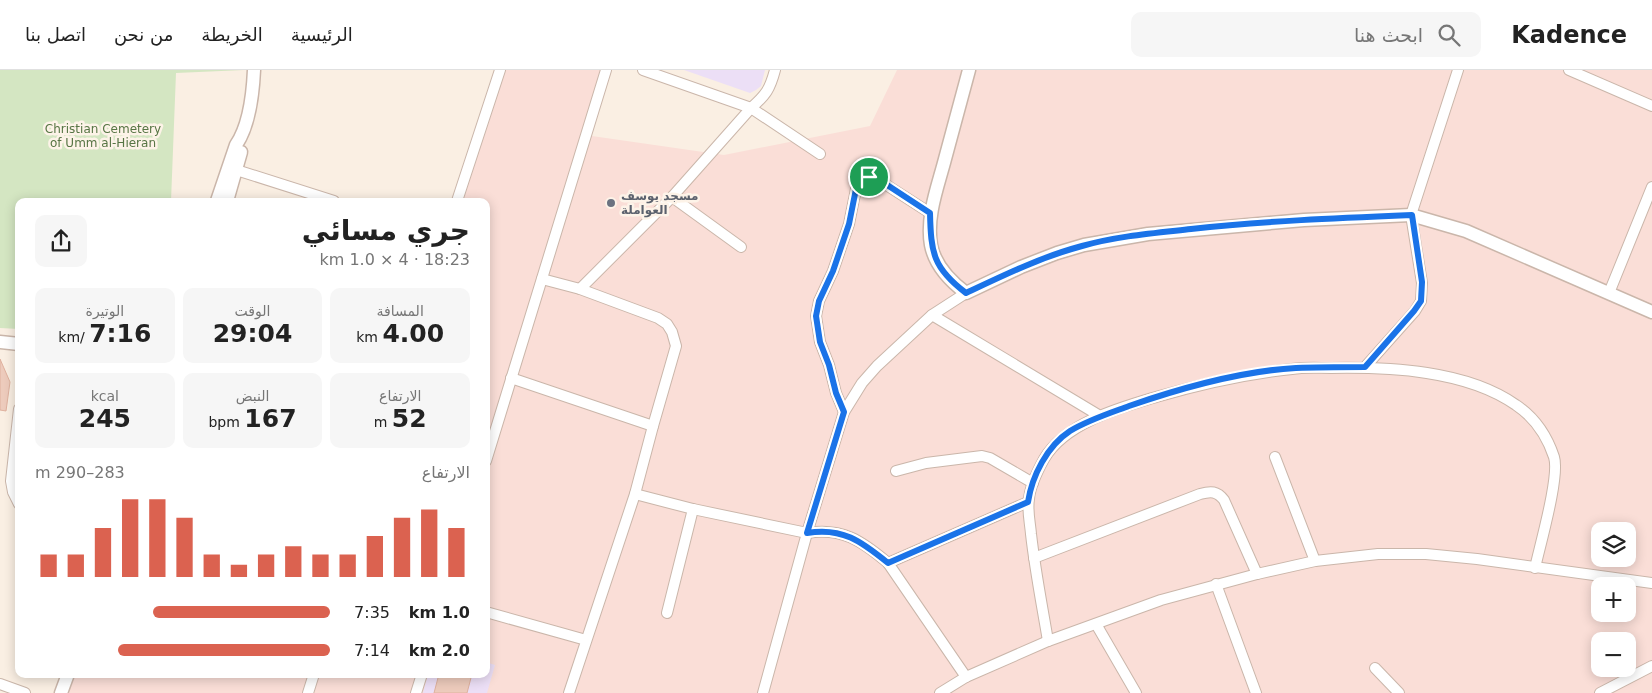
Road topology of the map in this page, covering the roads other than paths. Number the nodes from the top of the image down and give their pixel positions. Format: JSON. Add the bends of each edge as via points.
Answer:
{"nodes":[{"id":1,"x":254,"y":70,"type":"edge"},
{"id":2,"x":500,"y":70,"type":"edge"},
{"id":3,"x":606,"y":70,"type":"edge"},
{"id":4,"x":643,"y":70,"type":"edge"},
{"id":5,"x":775,"y":70,"type":"edge"},
{"id":6,"x":969,"y":70,"type":"edge"},
{"id":7,"x":1458,"y":70,"type":"edge"},
{"id":8,"x":1569,"y":70,"type":"edge"},
{"id":9,"x":1652,"y":106,"type":"edge"},
{"id":10,"x":751,"y":108,"type":"junction"},
{"id":11,"x":820,"y":154,"type":"dead end"},
{"id":12,"x":233,"y":169,"type":"junction"},
{"id":13,"x":1652,"y":187,"type":"edge"},
{"id":14,"x":672,"y":197,"type":"junction"},
{"id":15,"x":218,"y":198,"type":"edge"},
{"id":16,"x":228,"y":198,"type":"edge"},
{"id":17,"x":325,"y":198,"type":"edge"},
{"id":18,"x":458,"y":198,"type":"edge"},
{"id":19,"x":930,"y":213,"type":"junction"},
{"id":20,"x":1412,"y":215,"type":"junction"},
{"id":21,"x":742,"y":247,"type":"dead end"},
{"id":22,"x":542,"y":279,"type":"junction"},
{"id":23,"x":580,"y":289,"type":"junction"},
{"id":24,"x":1609,"y":292,"type":"junction"},
{"id":25,"x":966,"y":293,"type":"junction"},
{"id":26,"x":1652,"y":312,"type":"edge"},
{"id":27,"x":932,"y":315,"type":"junction"},
{"id":28,"x":0,"y":342,"type":"edge"},
{"id":29,"x":15,"y":344,"type":"edge"},
{"id":30,"x":1365,"y":367,"type":"junction"},
{"id":31,"x":511,"y":378,"type":"junction"},
{"id":32,"x":844,"y":412,"type":"junction"},
{"id":33,"x":1100,"y":416,"type":"junction"},
{"id":34,"x":653,"y":426,"type":"junction"},
{"id":35,"x":490,"y":448,"type":"edge"},
{"id":36,"x":15,"y":450,"type":"edge"},
{"id":37,"x":1275,"y":457,"type":"dead end"},
{"id":38,"x":896,"y":471,"type":"dead end"},
{"id":39,"x":1033,"y":483,"type":"junction"},
{"id":40,"x":636,"y":494,"type":"junction"},
{"id":41,"x":15,"y":496,"type":"edge"},
{"id":42,"x":1028,"y":502,"type":"junction"},
{"id":43,"x":693,"y":509,"type":"junction"},
{"id":44,"x":807,"y":533,"type":"junction"},
{"id":45,"x":1034,"y":558,"type":"junction"},
{"id":46,"x":1315,"y":561,"type":"junction"},
{"id":47,"x":888,"y":563,"type":"junction"},
{"id":48,"x":1534,"y":568,"type":"junction"},
{"id":49,"x":1257,"y":574,"type":"junction"},
{"id":50,"x":1652,"y":583,"type":"edge"},
{"id":51,"x":1216,"y":584,"type":"junction"},
{"id":52,"x":667,"y":612,"type":"dead end"},
{"id":53,"x":490,"y":613,"type":"edge"},
{"id":54,"x":1096,"y":624,"type":"junction"},
{"id":55,"x":586,"y":640,"type":"junction"},
{"id":56,"x":1048,"y":641,"type":"junction"},
{"id":57,"x":1652,"y":666,"type":"edge"},
{"id":58,"x":1375,"y":668,"type":"dead end"},
{"id":59,"x":966,"y":677,"type":"junction"},
{"id":60,"x":67,"y":678,"type":"edge"},
{"id":61,"x":313,"y":678,"type":"edge"},
{"id":62,"x":421,"y":678,"type":"edge"},
{"id":63,"x":0,"y":684,"type":"edge"},
{"id":64,"x":64,"y":692,"type":"edge"},
{"id":65,"x":25,"y":693,"type":"edge"},
{"id":66,"x":308,"y":693,"type":"edge"},
{"id":67,"x":416,"y":693,"type":"edge"},
{"id":68,"x":569,"y":693,"type":"edge"},
{"id":69,"x":763,"y":693,"type":"edge"},
{"id":70,"x":940,"y":693,"type":"edge"},
{"id":71,"x":1136,"y":693,"type":"edge"},
{"id":72,"x":1256,"y":693,"type":"edge"},
{"id":73,"x":1399,"y":693,"type":"edge"},
{"id":74,"x":1600,"y":693,"type":"edge"}],
"edges":[{"from":1,"to":12,"type":"street","via":[[241,137],[243,146]]},
{"from":2,"to":18,"type":"street"},
{"from":3,"to":22,"type":"street"},
{"from":4,"to":10,"type":"street"},
{"from":5,"to":10,"type":"street","via":[[770,88]]},
{"from":6,"to":19,"type":"street"},
{"from":7,"to":20,"type":"street"},
{"from":8,"to":9,"type":"street"},
{"from":10,"to":11,"type":"street"},
{"from":10,"to":14,"type":"street"},
{"from":12,"to":15,"type":"street"},
{"from":12,"to":16,"type":"street"},
{"from":12,"to":17,"type":"street"},
{"from":13,"to":24,"type":"street"},
{"from":14,"to":21,"type":"street"},
{"from":14,"to":23,"type":"street"},
{"from":19,"to":25,"type":"street","via":[[931,244],[940,267]]},
{"from":19,"to":32,"type":"street","via":[[874,177],[864,177],[857,184],[849,224],[816,316],[820,342]]},
{"from":20,"to":24,"type":"street","via":[[1466,231]]},
{"from":20,"to":25,"type":"street","via":[[1304,220],[1148,234],[1084,245],[1021,267]]},
{"from":20,"to":30,"type":"street","via":[[1422,282],[1421,301]]},
{"from":22,"to":23,"type":"street"},
{"from":22,"to":31,"type":"street"},
{"from":23,"to":34,"type":"street","via":[[658,318],[672,332],[676,346]]},
{"from":24,"to":26,"type":"street"},
{"from":25,"to":27,"type":"street"},
{"from":27,"to":32,"type":"street","via":[[862,383]]},
{"from":27,"to":33,"type":"street"},
{"from":28,"to":29,"type":"street"},
{"from":30,"to":33,"type":"street","via":[[1295,368],[1235,377]]},
{"from":30,"to":48,"type":"street","via":[[1421,372],[1472,384],[1518,406],[1537,424],[1552,451],[1555,473]]},
{"from":31,"to":34,"type":"street"},
{"from":31,"to":35,"type":"street"},
{"from":32,"to":44,"type":"street"},
{"from":33,"to":39,"type":"street","via":[[1069,431],[1052,447]]},
{"from":34,"to":40,"type":"street"},
{"from":36,"to":41,"type":"street","via":[[12,481]]},
{"from":37,"to":46,"type":"street"},
{"from":38,"to":39,"type":"street","via":[[926,463],[982,456]]},
{"from":39,"to":42,"type":"street"},
{"from":40,"to":43,"type":"street"},
{"from":40,"to":55,"type":"street"},
{"from":42,"to":45,"type":"street"},
{"from":42,"to":47,"type":"street"},
{"from":43,"to":44,"type":"street"},
{"from":43,"to":52,"type":"street"},
{"from":44,"to":47,"type":"street","via":[[835,532],[851,537]]},
{"from":44,"to":69,"type":"street"},
{"from":45,"to":49,"type":"street","via":[[1200,494],[1215,492],[1224,500]]},
{"from":45,"to":56,"type":"street"},
{"from":46,"to":48,"type":"street","via":[[1378,554],[1426,554]]},
{"from":46,"to":49,"type":"street"},
{"from":47,"to":59,"type":"street"},
{"from":48,"to":50,"type":"street"},
{"from":49,"to":51,"type":"street"},
{"from":51,"to":54,"type":"street"},
{"from":51,"to":72,"type":"street"},
{"from":53,"to":55,"type":"street"},
{"from":54,"to":56,"type":"street"},
{"from":54,"to":71,"type":"street"},
{"from":55,"to":68,"type":"street"},
{"from":56,"to":59,"type":"street"},
{"from":57,"to":74,"type":"street"},
{"from":58,"to":73,"type":"street"},
{"from":59,"to":70,"type":"street"},
{"from":60,"to":64,"type":"street"},
{"from":61,"to":66,"type":"street"},
{"from":62,"to":67,"type":"street"},
{"from":63,"to":65,"type":"street"}]}
